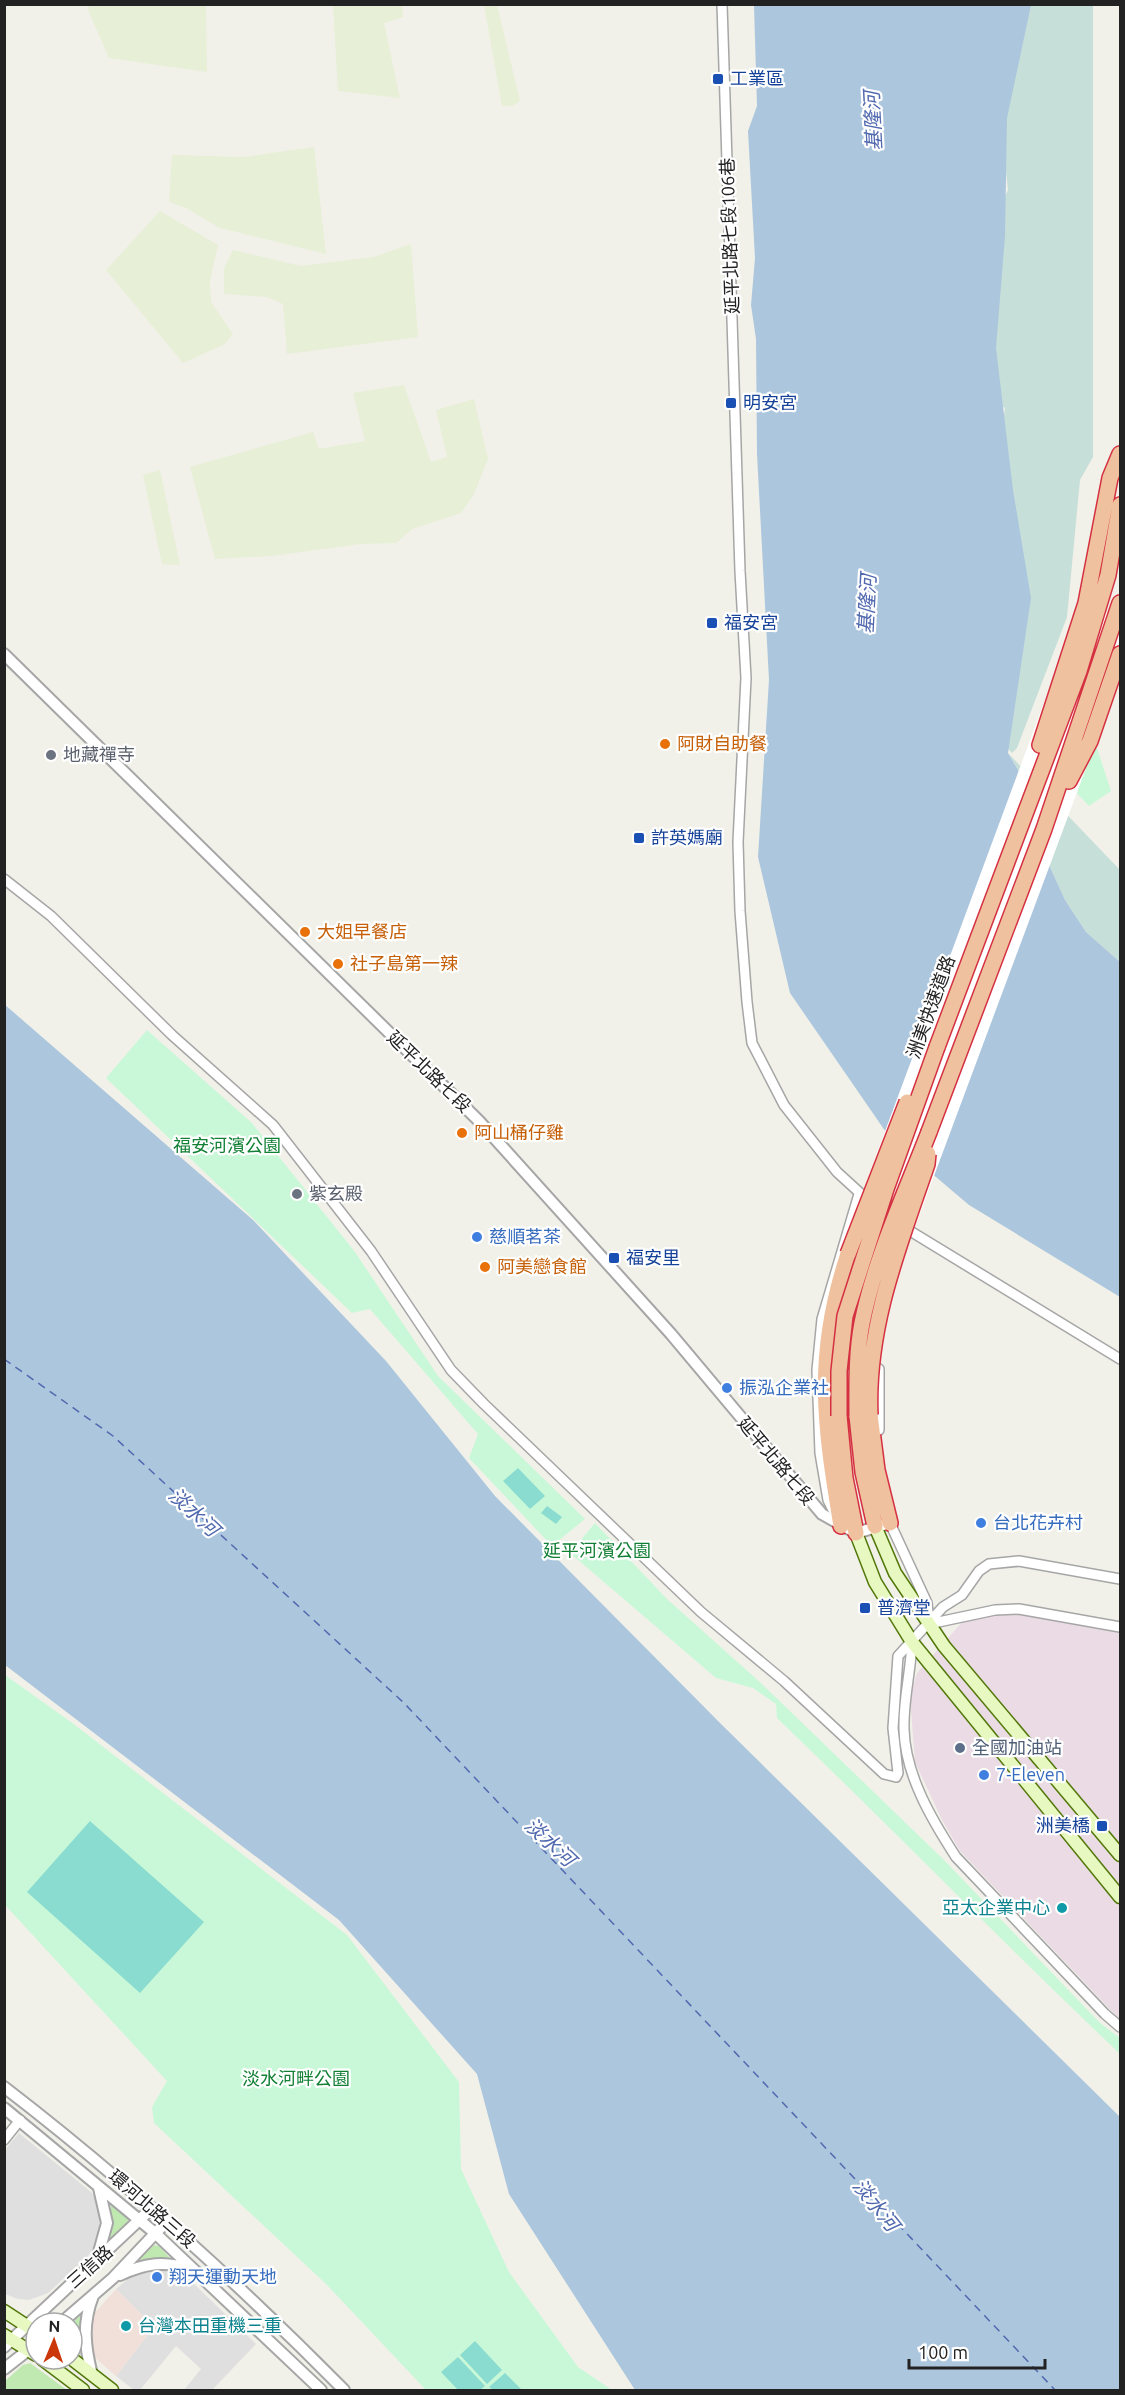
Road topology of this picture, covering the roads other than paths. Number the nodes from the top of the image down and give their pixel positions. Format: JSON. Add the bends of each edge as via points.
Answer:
{"nodes":[{"id":1,"x":722,"y":4,"type":"edge"},
{"id":2,"x":1120,"y":454,"type":"edge"},
{"id":3,"x":1120,"y":505,"type":"edge"},
{"id":4,"x":1120,"y":603,"type":"edge"},
{"id":5,"x":4,"y":654,"type":"edge"},
{"id":6,"x":1120,"y":654,"type":"edge"},
{"id":7,"x":1044,"y":829,"type":"junction"},
{"id":8,"x":1004,"y":869,"type":"junction"},
{"id":9,"x":4,"y":879,"type":"edge"},
{"id":10,"x":859,"y":1194,"type":"junction"},
{"id":11,"x":912,"y":1232,"type":"junction"},
{"id":12,"x":1120,"y":1359,"type":"edge"},
{"id":13,"x":832,"y":1417,"type":"junction"},
{"id":14,"x":883,"y":1525,"type":"junction"},
{"id":15,"x":841,"y":1526,"type":"junction"},
{"id":16,"x":856,"y":1533,"type":"junction"},
{"id":17,"x":1120,"y":1579,"type":"edge"},
{"id":18,"x":929,"y":1624,"type":"junction"},
{"id":19,"x":1120,"y":1627,"type":"edge"},
{"id":20,"x":912,"y":1642,"type":"junction"},
{"id":21,"x":1120,"y":1855,"type":"edge"},
{"id":22,"x":1120,"y":1897,"type":"edge"},
{"id":23,"x":1120,"y":2027,"type":"edge"},
{"id":24,"x":4,"y":2087,"type":"edge"},
{"id":25,"x":4,"y":2108,"type":"edge"},
{"id":26,"x":21,"y":2120,"type":"junction"},
{"id":27,"x":4,"y":2140,"type":"edge"},
{"id":28,"x":99,"y":2187,"type":"junction"},
{"id":29,"x":152,"y":2208,"type":"junction"},
{"id":30,"x":140,"y":2221,"type":"junction"},
{"id":31,"x":167,"y":2221,"type":"junction"},
{"id":32,"x":155,"y":2232,"type":"junction"},
{"id":33,"x":96,"y":2262,"type":"junction"},
{"id":34,"x":197,"y":2272,"type":"junction"},
{"id":35,"x":113,"y":2278,"type":"junction"},
{"id":36,"x":94,"y":2295,"type":"junction"},
{"id":37,"x":4,"y":2311,"type":"edge"},
{"id":38,"x":48,"y":2311,"type":"edge"},
{"id":39,"x":75,"y":2311,"type":"edge"},
{"id":40,"x":24,"y":2324,"type":"edge"},
{"id":41,"x":24,"y":2332,"type":"edge"},
{"id":42,"x":7,"y":2341,"type":"edge"},
{"id":43,"x":24,"y":2346,"type":"edge"},
{"id":44,"x":24,"y":2356,"type":"edge"},
{"id":45,"x":4,"y":2369,"type":"edge"},
{"id":46,"x":84,"y":2369,"type":"edge"},
{"id":47,"x":57,"y":2371,"type":"edge"},
{"id":48,"x":92,"y":2375,"type":"junction"},
{"id":49,"x":82,"y":2391,"type":"edge"},
{"id":50,"x":112,"y":2391,"type":"edge"},
{"id":51,"x":321,"y":2391,"type":"edge"},
{"id":52,"x":344,"y":2391,"type":"edge"}],
"edges":[{"from":1,"to":10,"type":"street","name":"延平北路七段106巷","via":[[746,678],[739,792],[740,911],[752,1043],[796,1122]]},
{"from":2,"to":8,"type":"highway","via":[[1110,478],[1086,603]]},
{"from":3,"to":8,"type":"highway","name":"洲美快速道路","via":[[1108,575],[1079,671]]},
{"from":4,"to":7,"type":"highway"},
{"from":5,"to":15,"type":"street","name":"延平北路七段","via":[[479,1121],[671,1334],[813,1506]]},
{"from":6,"to":7,"type":"highway","via":[[1090,741]]},
{"from":7,"to":14,"type":"highway","bridge":true,"via":[[929,1132],[927,1164],[879,1310],[864,1415],[877,1470]]},
{"from":8,"to":13,"type":"highway","name":"洲美快速道路","bridge":true,"via":[[882,1199],[845,1316]]},
{"from":9,"to":20,"type":"street","via":[[51,916],[164,1027],[273,1125],[371,1251],[451,1371],[701,1612],[891,1777],[898,1773],[893,1728],[898,1656]]},
{"from":10,"to":11,"type":"street","name":"延平北路七段106巷"},
{"from":10,"to":15,"type":"street","via":[[822,1318],[817,1370],[820,1453],[828,1500]]},
{"from":11,"to":12,"type":"street","name":"延平北路七段106巷"},
{"from":11,"to":14,"type":"street","via":[[887,1308],[878,1374],[880,1446],[892,1504]]},
{"from":13,"to":15,"type":"highway"},
{"from":13,"to":16,"type":"highway","name":"洲美快速道路"},
{"from":14,"to":16,"type":"street"},
{"from":14,"to":18,"type":"main road","via":[[895,1573]]},
{"from":15,"to":16,"type":"street","name":"延平北路七段"},
{"from":16,"to":20,"type":"main road","via":[[875,1582]]},
{"from":17,"to":18,"type":"street","via":[[1019,1561],[996,1562],[979,1570],[962,1595],[943,1607]]},
{"from":18,"to":19,"type":"street","via":[[995,1610],[1020,1609]]},
{"from":18,"to":20,"type":"street"},
{"from":18,"to":21,"type":"main road"},
{"from":20,"to":22,"type":"main road"},
{"from":20,"to":23,"type":"street","via":[[903,1731],[910,1766],[937,1827],[956,1857]]},
{"from":24,"to":29,"type":"street","name":"環河北路三段"},
{"from":25,"to":26,"type":"street","name":"環河北路三段"},
{"from":26,"to":27,"type":"street"},
{"from":26,"to":28,"type":"street","name":"環河北路三段"},
{"from":28,"to":30,"type":"street","name":"環河北路三段"},
{"from":28,"to":33,"type":"street","via":[[107,2223]]},
{"from":29,"to":30,"type":"street","name":"三信路"},
{"from":29,"to":31,"type":"street","name":"環河北路三段"},
{"from":30,"to":32,"type":"street","name":"環河北路三段"},
{"from":30,"to":33,"type":"street","name":"三信路"},
{"from":31,"to":32,"type":"street","name":"三信路"},
{"from":31,"to":52,"type":"street","name":"環河北路三段","via":[[259,2304]]},
{"from":32,"to":34,"type":"street","name":"環河北路三段"},
{"from":32,"to":35,"type":"street","name":"三信路"},
{"from":33,"to":38,"type":"street","name":"三信路"},
{"from":34,"to":35,"type":"street","via":[[178,2265],[153,2263]]},
{"from":34,"to":51,"type":"street","name":"環河北路三段"},
{"from":35,"to":36,"type":"street","name":"三信路"},
{"from":36,"to":39,"type":"street","name":"三信路"},
{"from":36,"to":48,"type":"street","via":[[85,2344]]},
{"from":37,"to":40,"type":"main road"},
{"from":41,"to":42,"type":"street","name":"三信路"},
{"from":42,"to":43,"type":"main road"},
{"from":44,"to":45,"type":"street"},
{"from":46,"to":48,"type":"main road"},
{"from":47,"to":49,"type":"main road"},
{"from":48,"to":50,"type":"main road"}]}
